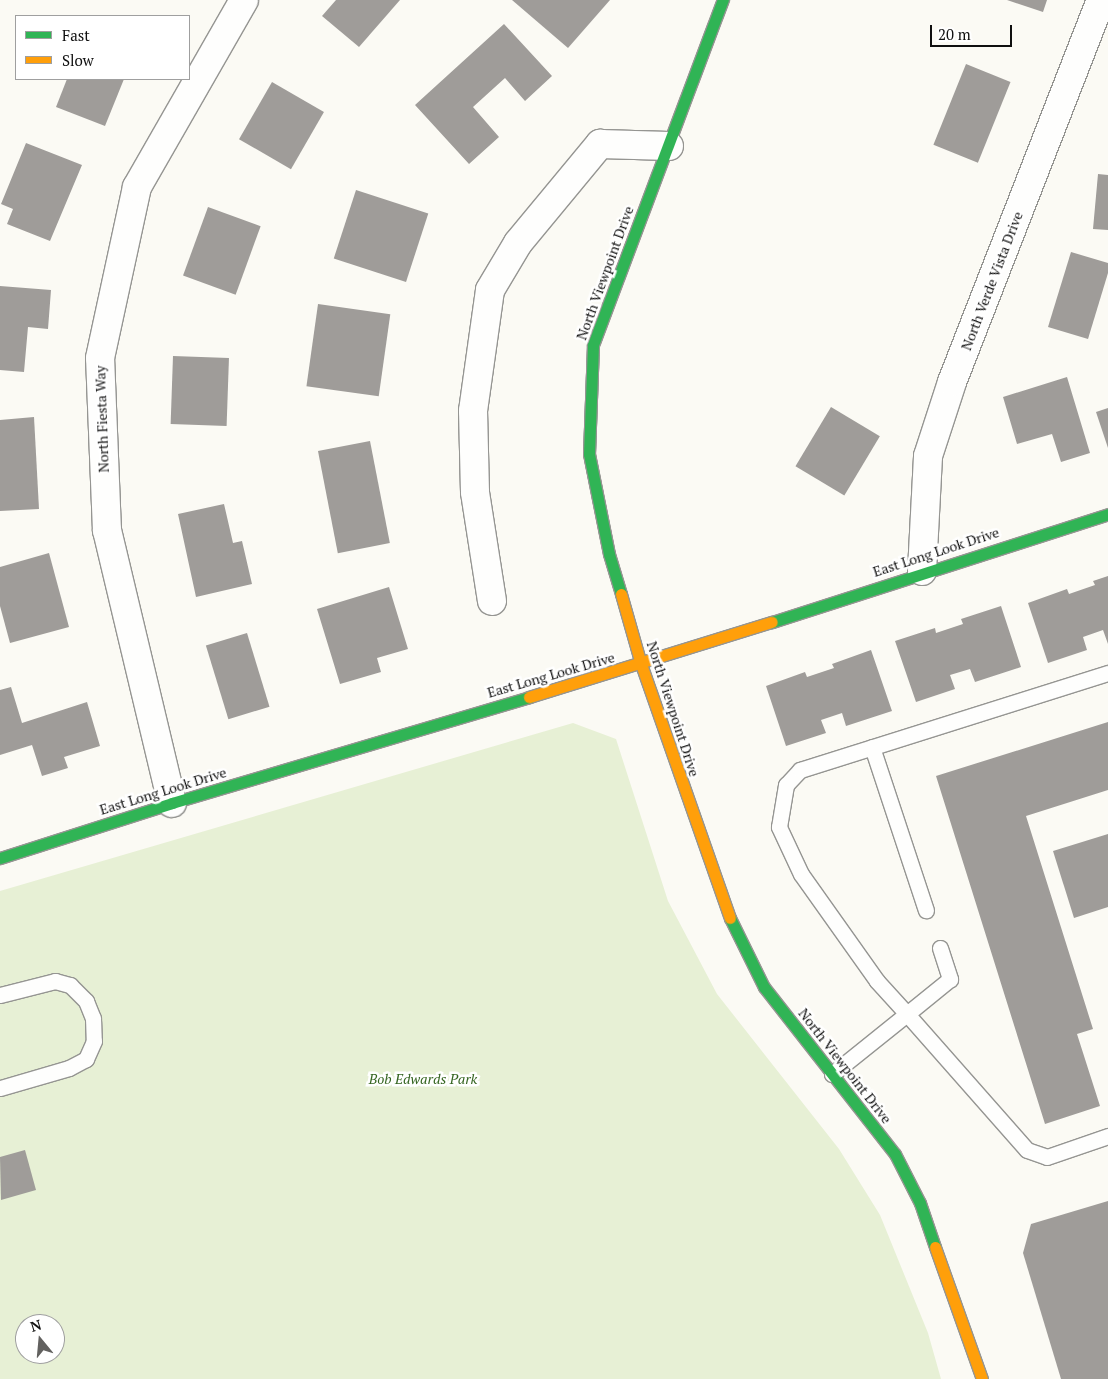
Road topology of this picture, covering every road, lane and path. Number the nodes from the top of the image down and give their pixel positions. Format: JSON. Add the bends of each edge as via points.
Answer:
{"nodes":[{"id":1,"x":244,"y":0,"type":"edge"},
{"id":2,"x":723,"y":0,"type":"edge"},
{"id":3,"x":1102,"y":0,"type":"edge"},
{"id":4,"x":668,"y":146,"type":"junction"},
{"id":5,"x":1108,"y":514,"type":"edge"},
{"id":6,"x":922,"y":571,"type":"junction"},
{"id":7,"x":492,"y":601,"type":"dead end"},
{"id":8,"x":641,"y":664,"type":"junction"},
{"id":9,"x":1108,"y":673,"type":"edge"},
{"id":10,"x":872,"y":747,"type":"junction"},
{"id":11,"x":172,"y":802,"type":"junction"},
{"id":12,"x":0,"y":858,"type":"edge"},
{"id":13,"x":926,"y":910,"type":"dead end"},
{"id":14,"x":940,"y":948,"type":"dead end"},
{"id":15,"x":0,"y":995,"type":"edge"},
{"id":16,"x":907,"y":1014,"type":"junction"},
{"id":17,"x":832,"y":1074,"type":"junction"},
{"id":18,"x":0,"y":1088,"type":"edge"},
{"id":19,"x":1108,"y":1136,"type":"edge"},
{"id":20,"x":982,"y":1379,"type":"edge"}],
"edges":[{"from":1,"to":11,"type":"street","name":"North Fiesta Way","via":[[137,187],[100,358],[107,531]]},
{"from":2,"to":4,"type":"street","name":"North Viewpoint Drive"},
{"from":3,"to":6,"type":"street","name":"North Verde Vista Drive","via":[[952,382],[928,456]]},
{"from":4,"to":7,"type":"street","via":[[600,144],[518,243],[490,290],[473,411],[475,492]]},
{"from":4,"to":8,"type":"street","name":"North Viewpoint Drive","via":[[593,345],[589,454],[610,554]]},
{"from":5,"to":6,"type":"street","name":"East Long Look Drive"},
{"from":6,"to":8,"type":"street","name":"East Long Look Drive"},
{"from":8,"to":11,"type":"street","name":"East Long Look Drive"},
{"from":8,"to":17,"type":"street","name":"North Viewpoint Drive","via":[[722,901],[764,987]]},
{"from":9,"to":10,"type":"lane"},
{"from":10,"to":13,"type":"lane"},
{"from":10,"to":16,"type":"lane","via":[[800,770],[786,785],[779,827],[800,874],[877,981]]},
{"from":11,"to":12,"type":"street","name":"East Long Look Drive"},
{"from":14,"to":16,"type":"lane","via":[[950,979]]},
{"from":15,"to":18,"type":"lane","via":[[55,981],[70,986],[86,1001],[93,1018],[94,1041],[86,1059],[69,1068]]},
{"from":16,"to":17,"type":"lane"},
{"from":16,"to":19,"type":"lane","via":[[1028,1150],[1047,1157]]},
{"from":17,"to":20,"type":"street","name":"North Viewpoint Drive","via":[[895,1154],[920,1203]]}]}
